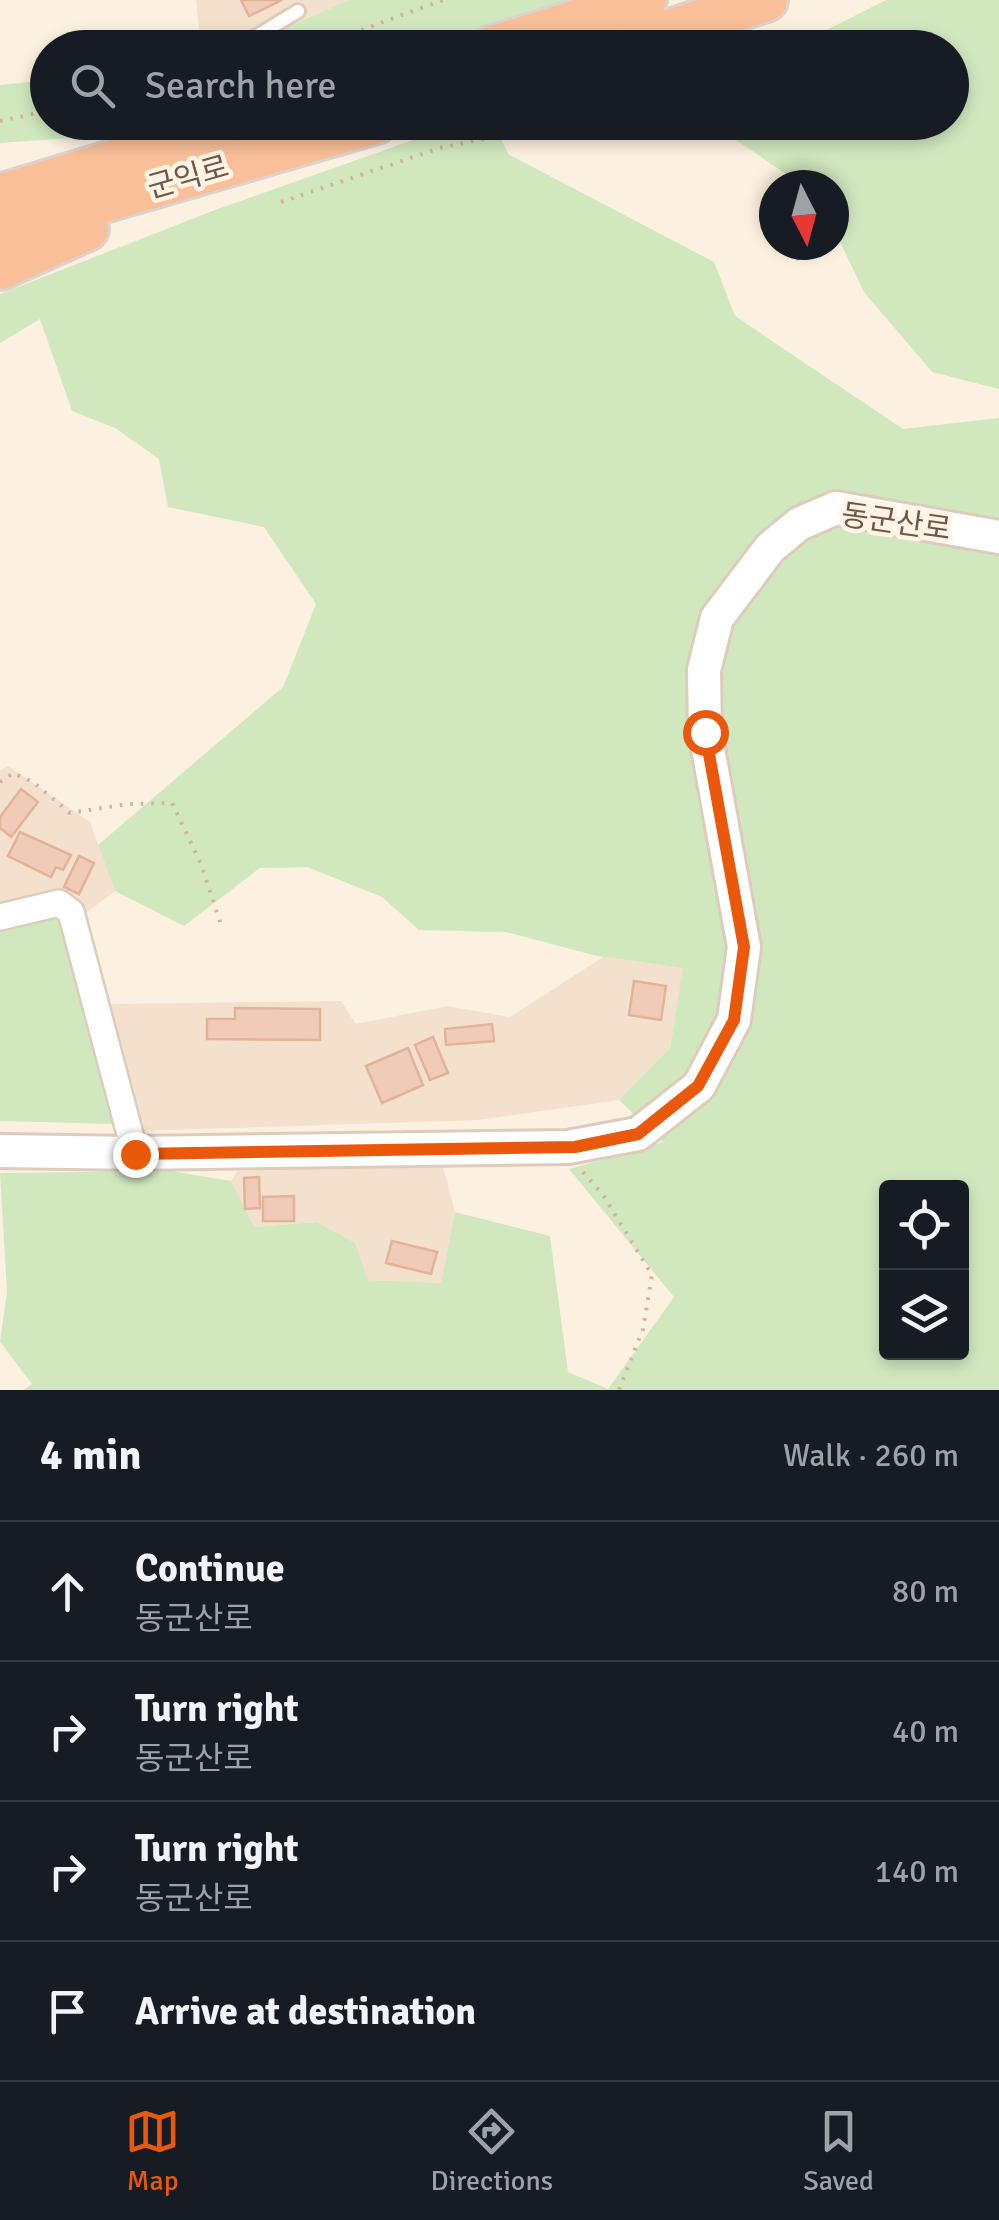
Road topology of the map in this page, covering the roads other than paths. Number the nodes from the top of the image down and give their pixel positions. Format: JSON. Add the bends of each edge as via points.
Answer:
{"nodes":[{"id":1,"x":645,"y":0,"type":"edge"},
{"id":2,"x":766,"y":0,"type":"edge"},
{"id":3,"x":298,"y":11,"type":"dead end"},
{"id":4,"x":266,"y":30,"type":"edge"},
{"id":5,"x":548,"y":30,"type":"edge"},
{"id":6,"x":673,"y":30,"type":"edge"},
{"id":7,"x":185,"y":140,"type":"edge"},
{"id":8,"x":315,"y":140,"type":"edge"},
{"id":9,"x":219,"y":168,"type":"junction"},
{"id":10,"x":70,"y":175,"type":"junction"},
{"id":11,"x":0,"y":183,"type":"edge"},
{"id":12,"x":0,"y":196,"type":"edge"},
{"id":13,"x":0,"y":231,"type":"edge"},
{"id":14,"x":0,"y":268,"type":"edge"},
{"id":15,"x":999,"y":538,"type":"edge"},
{"id":16,"x":0,"y":917,"type":"edge"},
{"id":17,"x":0,"y":1151,"type":"edge"},
{"id":18,"x":135,"y":1154,"type":"junction"}],
"edges":[{"from":1,"to":5,"type":"highway"},
{"from":2,"to":6,"type":"highway"},
{"from":3,"to":4,"type":"lane"},
{"from":7,"to":10,"type":"highway","name":"군익로"},
{"from":8,"to":9,"type":"highway","name":"군익로"},
{"from":9,"to":13,"type":"highway","name":"군익로"},
{"from":9,"to":14,"type":"highway"},
{"from":10,"to":11,"type":"highway"},
{"from":10,"to":12,"type":"highway","name":"군익로"},
{"from":15,"to":18,"type":"street","name":"동군산로","via":[[836,508],[799,524],[770,548],[718,618],[704,670],[705,732],[744,947],[734,1020],[698,1086],[638,1134],[568,1147]]},
{"from":16,"to":18,"type":"street","via":[[59,903],[71,912]]},
{"from":17,"to":18,"type":"street","name":"동군산로"}]}
